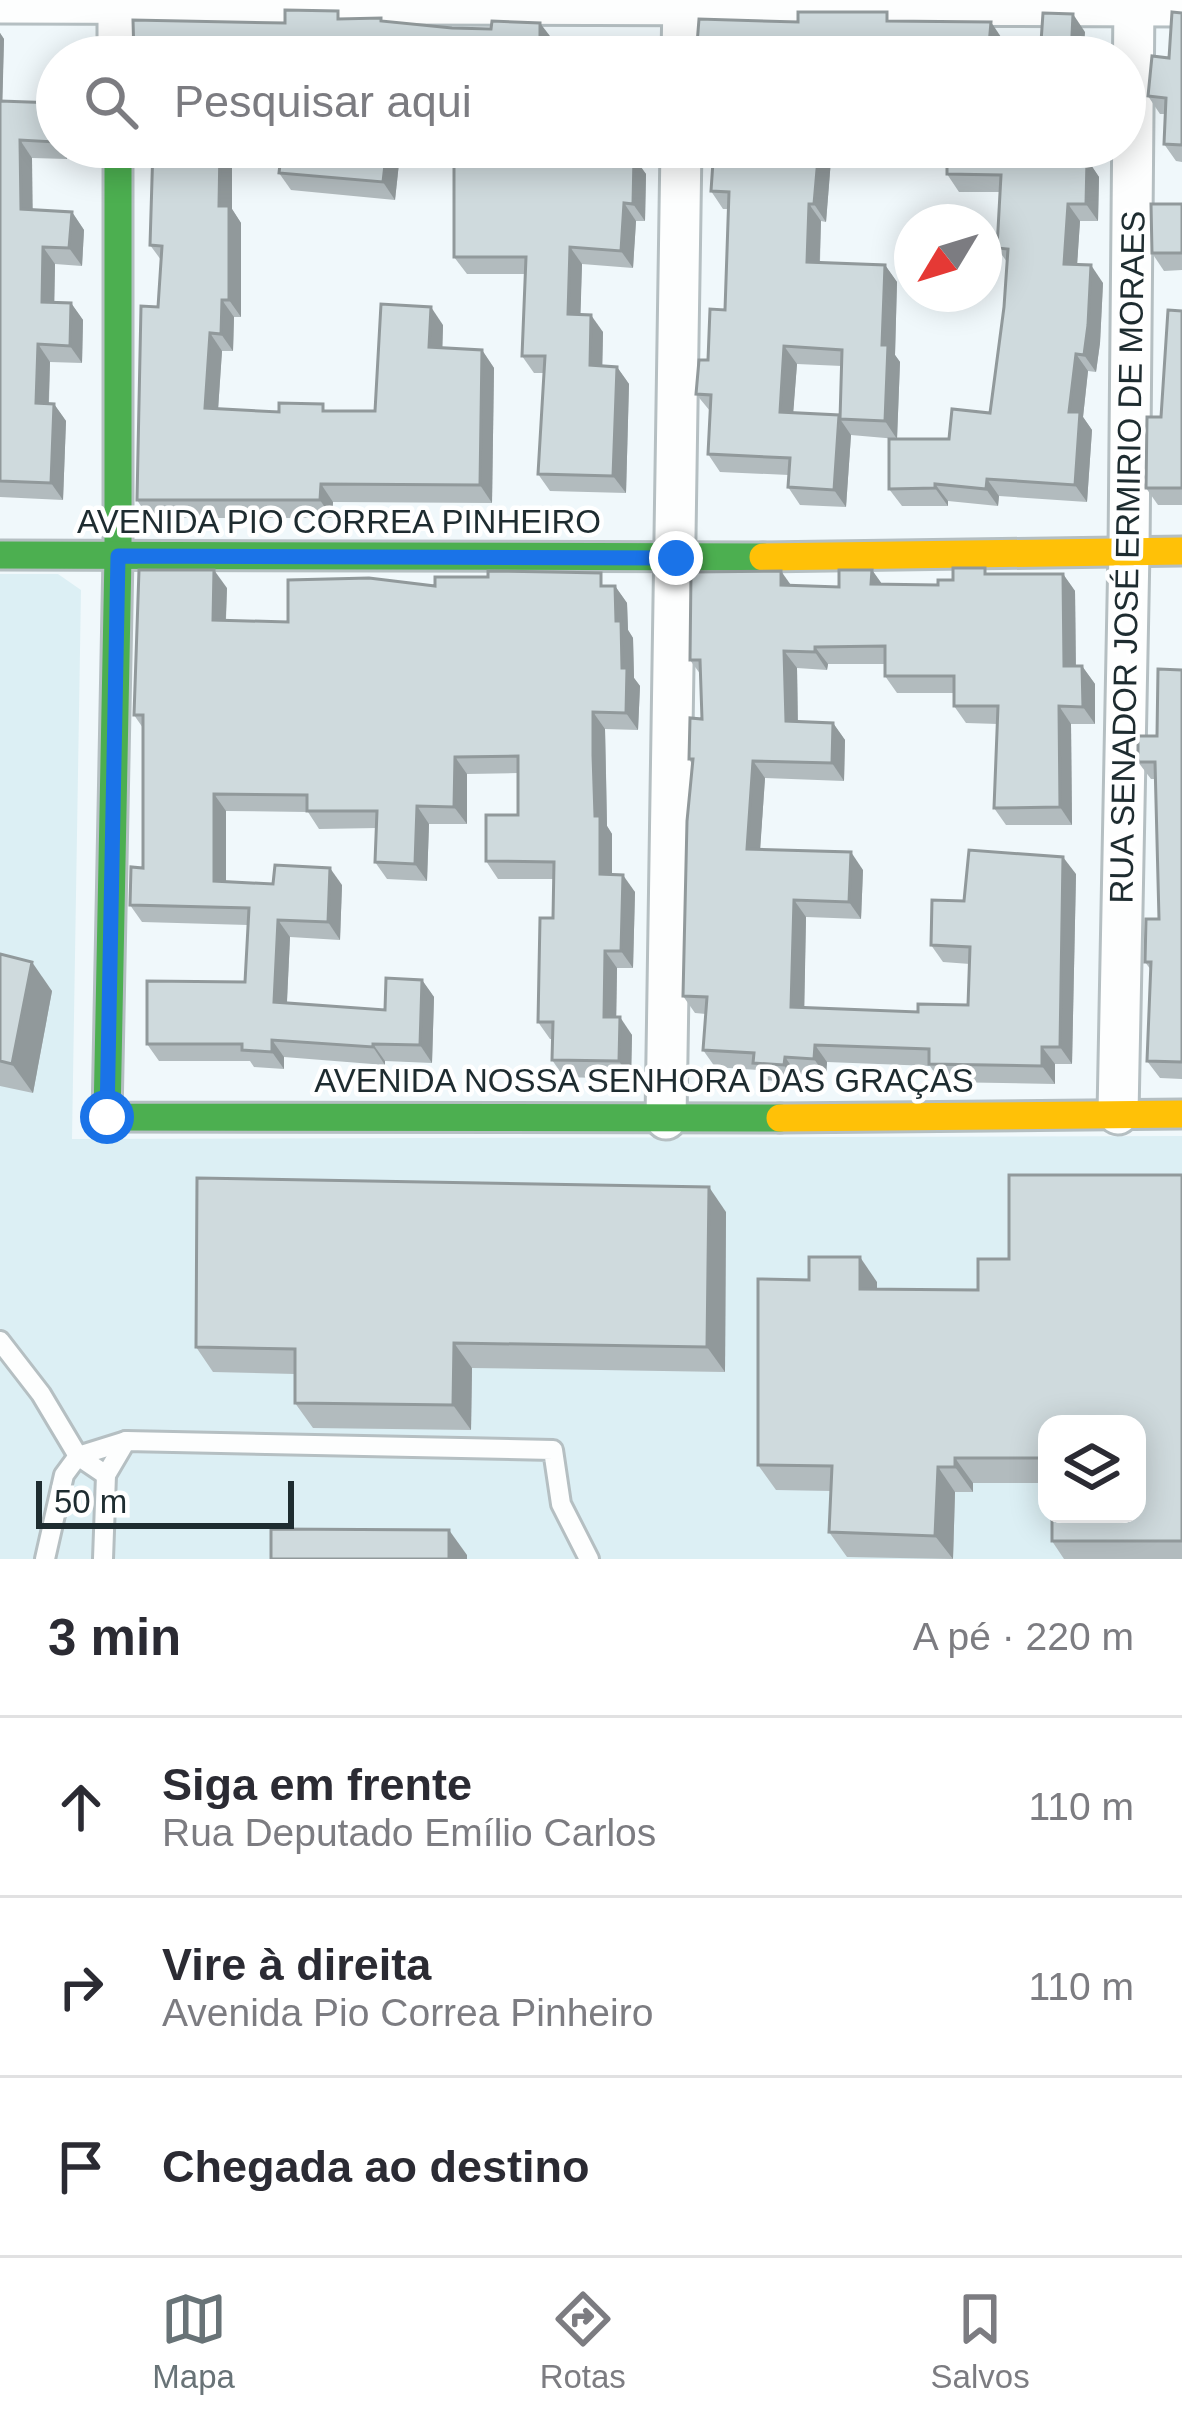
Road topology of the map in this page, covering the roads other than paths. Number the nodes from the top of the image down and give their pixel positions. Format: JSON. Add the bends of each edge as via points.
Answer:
{"nodes":[{"id":1,"x":683,"y":1,"type":"edge"},
{"id":2,"x":0,"y":3,"type":"edge"},
{"id":3,"x":118,"y":3,"type":"edge"},
{"id":4,"x":1134,"y":3,"type":"edge"},
{"id":5,"x":1182,"y":6,"type":"edge"},
{"id":6,"x":118,"y":36,"type":"edge"},
{"id":7,"x":682,"y":36,"type":"edge"},
{"id":8,"x":1134,"y":36,"type":"edge"},
{"id":9,"x":118,"y":168,"type":"edge"},
{"id":10,"x":681,"y":168,"type":"edge"},
{"id":11,"x":1132,"y":168,"type":"edge"},
{"id":12,"x":1129,"y":550,"type":"junction"},
{"id":13,"x":1182,"y":551,"type":"edge"},
{"id":14,"x":0,"y":555,"type":"edge"},
{"id":15,"x":118,"y":556,"type":"junction"},
{"id":16,"x":676,"y":558,"type":"junction"},
{"id":17,"x":1118,"y":1114,"type":"junction"},
{"id":18,"x":1182,"y":1114,"type":"edge"},
{"id":19,"x":666,"y":1119,"type":"junction"},
{"id":20,"x":0,"y":1341,"type":"edge"},
{"id":21,"x":126,"y":1441,"type":"junction"},
{"id":22,"x":78,"y":1456,"type":"junction"},
{"id":23,"x":106,"y":1475,"type":"junction"},
{"id":24,"x":45,"y":1559,"type":"edge"},
{"id":25,"x":103,"y":1559,"type":"edge"},
{"id":26,"x":589,"y":1559,"type":"edge"}],
"edges":[{"from":1,"to":3,"type":"street"},
{"from":1,"to":4,"type":"street"},
{"from":1,"to":7,"type":"street"},
{"from":2,"to":3,"type":"street"},
{"from":3,"to":6,"type":"street"},
{"from":4,"to":5,"type":"street"},
{"from":4,"to":8,"type":"street","name":"RUA SENADOR JOSÉ ERMIRIO DE MORAES"},
{"from":9,"to":15,"type":"street"},
{"from":10,"to":16,"type":"street"},
{"from":11,"to":12,"type":"street","name":"RUA SENADOR JOSÉ ERMIRIO DE MORAES"},
{"from":12,"to":13,"type":"street","name":"AVENIDA PIO CORREA PINHEIRO"},
{"from":12,"to":16,"type":"street","name":"AVENIDA PIO CORREA PINHEIRO"},
{"from":12,"to":17,"type":"street","name":"RUA SENADOR JOSÉ ERMIRIO DE MORAES"},
{"from":14,"to":15,"type":"street","name":"AVENIDA PIO CORREA PINHEIRO"},
{"from":15,"to":16,"type":"street","name":"AVENIDA PIO CORREA PINHEIRO"},
{"from":15,"to":19,"type":"street","name":"AVENIDA NOSSA SENHORA DAS GRAÇAS","via":[[107,1117]]},
{"from":16,"to":19,"type":"street"},
{"from":17,"to":18,"type":"street","name":"AVENIDA NOSSA SENHORA DAS GRAÇAS"},
{"from":17,"to":19,"type":"street","name":"AVENIDA NOSSA SENHORA DAS GRAÇAS"},
{"from":20,"to":22,"type":"lane"},
{"from":21,"to":22,"type":"lane"},
{"from":21,"to":23,"type":"lane"},
{"from":21,"to":26,"type":"lane","via":[[553,1450],[561,1504]]},
{"from":22,"to":23,"type":"lane"},
{"from":22,"to":24,"type":"lane","via":[[64,1475]]},
{"from":23,"to":25,"type":"lane"}]}
